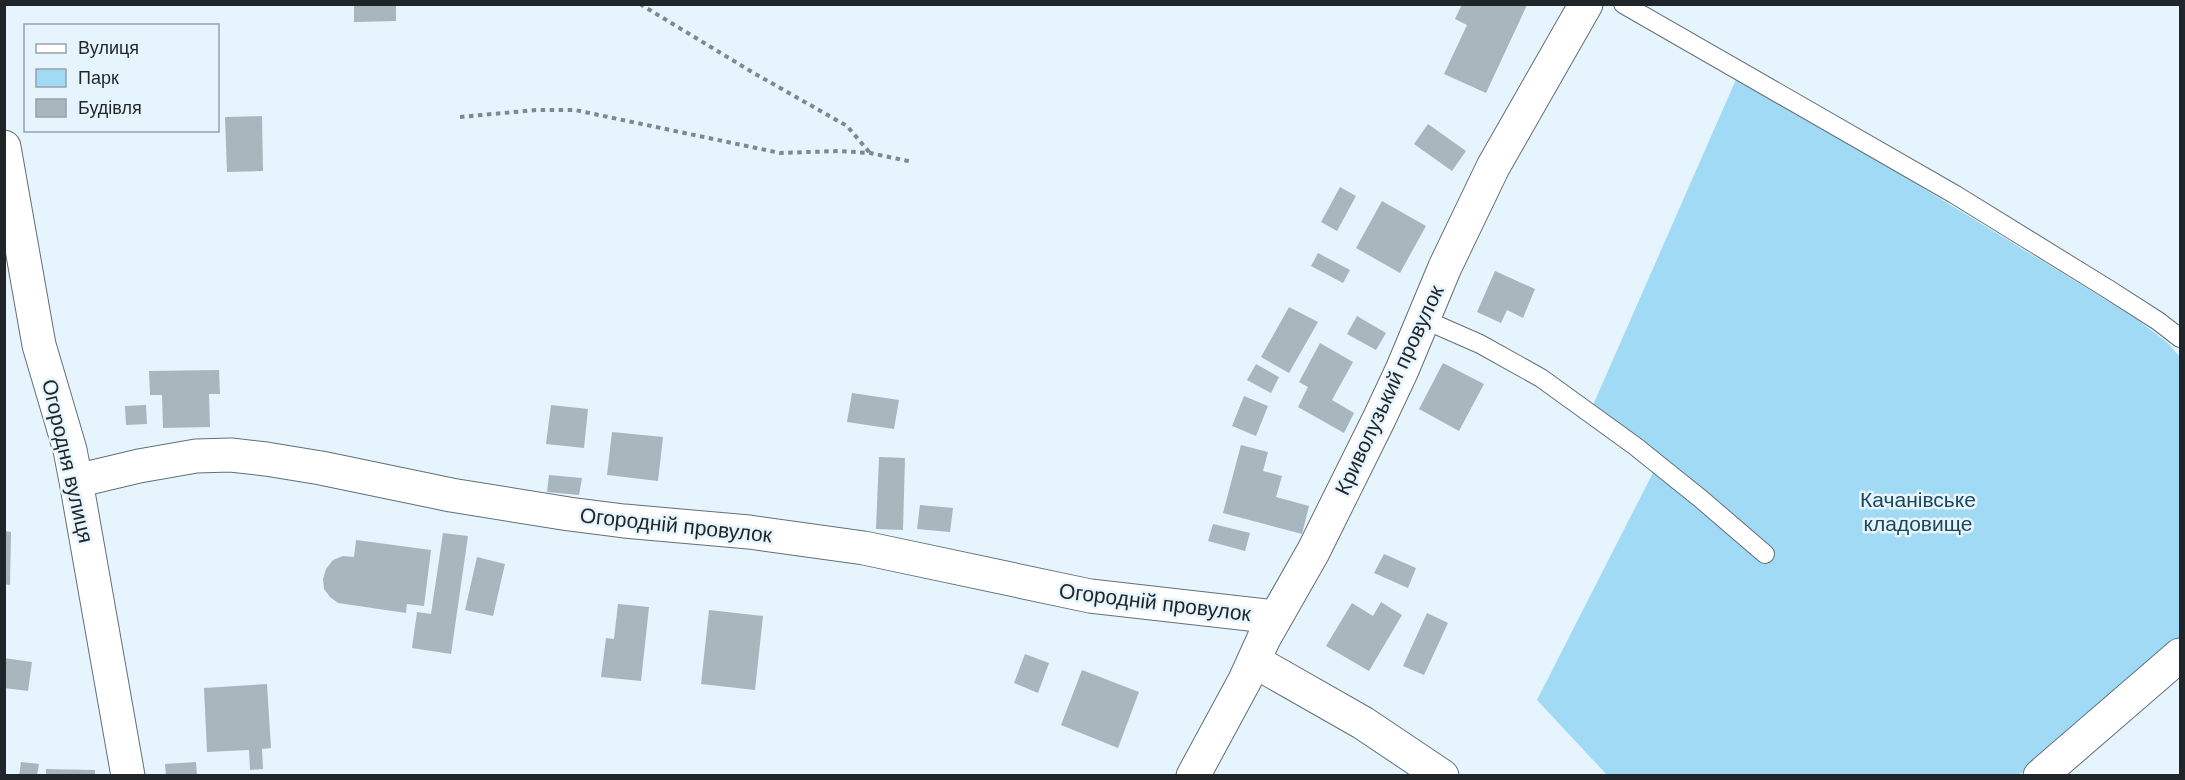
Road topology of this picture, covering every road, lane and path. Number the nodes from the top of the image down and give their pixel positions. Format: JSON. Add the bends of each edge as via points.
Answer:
{"nodes":[{"id":1,"x":640,"y":4,"type":"edge"},
{"id":2,"x":1586,"y":4,"type":"edge"},
{"id":3,"x":1623,"y":4,"type":"edge"},
{"id":4,"x":460,"y":117,"type":"dead end"},
{"id":5,"x":4,"y":147,"type":"edge"},
{"id":6,"x":870,"y":153,"type":"junction"},
{"id":7,"x":913,"y":162,"type":"dead end"},
{"id":8,"x":1423,"y":319,"type":"junction"},
{"id":9,"x":2181,"y":338,"type":"edge"},
{"id":10,"x":76,"y":481,"type":"junction"},
{"id":11,"x":1765,"y":554,"type":"dead end"},
{"id":12,"x":1275,"y":617,"type":"junction"},
{"id":13,"x":2181,"y":655,"type":"edge"},
{"id":14,"x":1254,"y":661,"type":"junction"},
{"id":15,"x":128,"y":776,"type":"edge"},
{"id":16,"x":1193,"y":776,"type":"edge"},
{"id":17,"x":1442,"y":776,"type":"edge"},
{"id":18,"x":2040,"y":776,"type":"edge"}],
"edges":[{"from":1,"to":6,"type":"path","via":[[847,126]]},
{"from":2,"to":8,"type":"street","name":"Криволузький провулок","via":[[1493,167]]},
{"from":3,"to":9,"type":"lane","via":[[1954,194]]},
{"from":4,"to":6,"type":"path","via":[[575,110],[780,153]]},
{"from":5,"to":10,"type":"street","name":"Огородня вулиця","via":[[39,345]]},
{"from":6,"to":7,"type":"path"},
{"from":8,"to":11,"type":"lane","via":[[1480,344],[1541,378],[1635,446]]},
{"from":8,"to":12,"type":"street","name":"Криволузький провулок","via":[[1379,419]]},
{"from":10,"to":12,"type":"street","name":"Огородній провулок","via":[[196,456],[231,455],[569,514],[864,548],[1090,596]]},
{"from":10,"to":15,"type":"street","name":"Огородня вулиця"},
{"from":12,"to":14,"type":"street","name":"Криволузький провулок"},
{"from":13,"to":18,"type":"street"},
{"from":14,"to":16,"type":"street","name":"Криволузький провулок"},
{"from":14,"to":17,"type":"street","via":[[1363,723]]}]}
